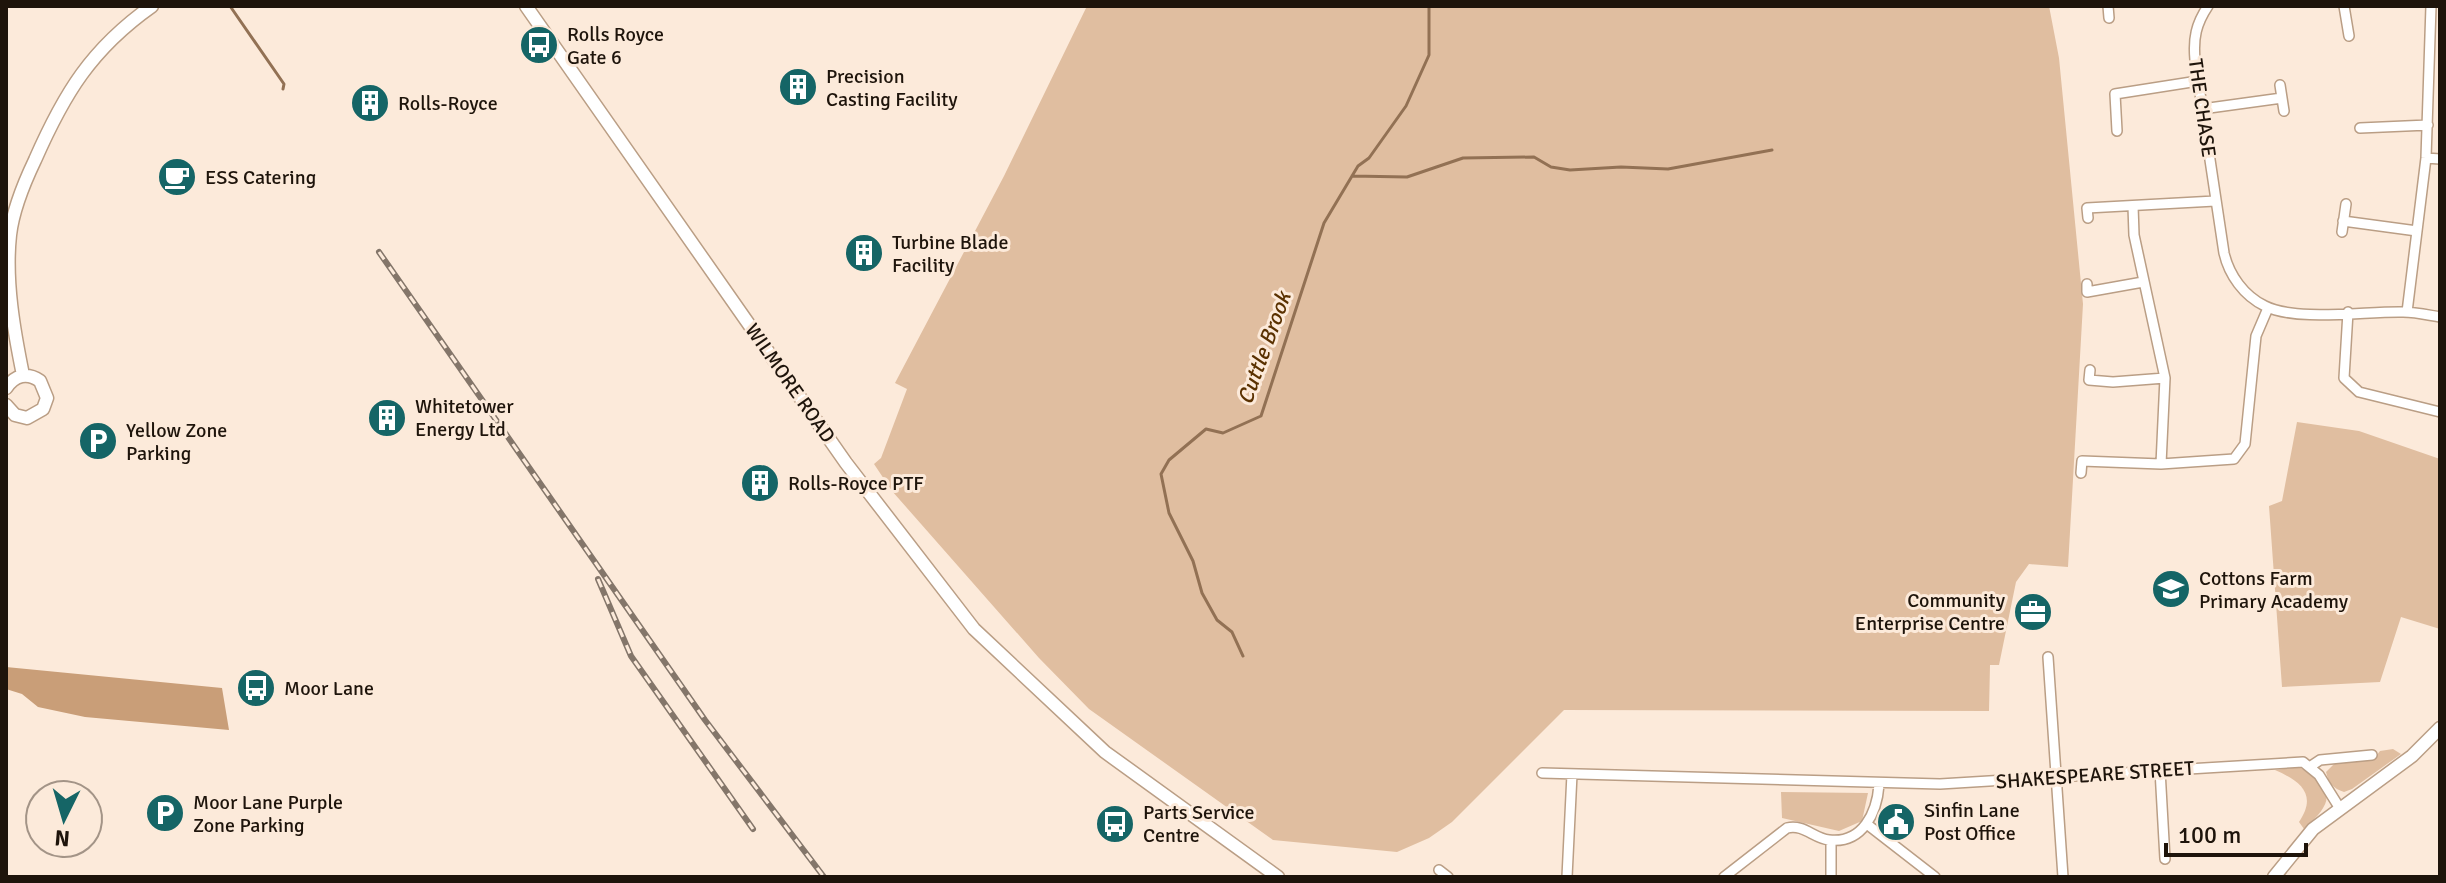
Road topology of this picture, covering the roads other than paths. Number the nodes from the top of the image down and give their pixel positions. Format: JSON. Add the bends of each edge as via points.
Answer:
{"nodes":[{"id":1,"x":152,"y":6,"type":"edge"},
{"id":2,"x":526,"y":6,"type":"edge"},
{"id":3,"x":2108,"y":6,"type":"edge"},
{"id":4,"x":2207,"y":6,"type":"edge"},
{"id":5,"x":2344,"y":6,"type":"edge"},
{"id":6,"x":2431,"y":6,"type":"edge"},
{"id":7,"x":2109,"y":18,"type":"dead end"},
{"id":8,"x":2349,"y":36,"type":"dead end"},
{"id":9,"x":2198,"y":81,"type":"junction"},
{"id":10,"x":2435,"y":81,"type":"edge"},
{"id":11,"x":2280,"y":85,"type":"dead end"},
{"id":12,"x":2282,"y":98,"type":"junction"},
{"id":13,"x":2202,"y":109,"type":"junction"},
{"id":14,"x":2284,"y":111,"type":"dead end"},
{"id":15,"x":2428,"y":125,"type":"junction"},
{"id":16,"x":2360,"y":128,"type":"dead end"},
{"id":17,"x":2117,"y":131,"type":"dead end"},
{"id":18,"x":2426,"y":158,"type":"junction"},
{"id":19,"x":2440,"y":159,"type":"edge"},
{"id":20,"x":2215,"y":201,"type":"junction"},
{"id":21,"x":2346,"y":204,"type":"dead end"},
{"id":22,"x":2133,"y":206,"type":"junction"},
{"id":23,"x":2088,"y":218,"type":"dead end"},
{"id":24,"x":2343,"y":221,"type":"junction"},
{"id":25,"x":2417,"y":231,"type":"junction"},
{"id":26,"x":2342,"y":232,"type":"dead end"},
{"id":27,"x":2143,"y":282,"type":"junction"},
{"id":28,"x":2087,"y":284,"type":"dead end"},
{"id":29,"x":2268,"y":308,"type":"junction"},
{"id":30,"x":2348,"y":312,"type":"junction"},
{"id":31,"x":2407,"y":312,"type":"junction"},
{"id":32,"x":2440,"y":317,"type":"edge"},
{"id":33,"x":2090,"y":370,"type":"dead end"},
{"id":34,"x":23,"y":375,"type":"junction"},
{"id":35,"x":2165,"y":378,"type":"junction"},
{"id":36,"x":6,"y":388,"type":"edge"},
{"id":37,"x":6,"y":405,"type":"edge"},
{"id":38,"x":2440,"y":412,"type":"edge"},
{"id":39,"x":2161,"y":464,"type":"junction"},
{"id":40,"x":2081,"y":473,"type":"dead end"},
{"id":41,"x":2048,"y":657,"type":"dead end"},
{"id":42,"x":2440,"y":728,"type":"edge"},
{"id":43,"x":2372,"y":755,"type":"dead end"},
{"id":44,"x":2311,"y":766,"type":"junction"},
{"id":45,"x":2160,"y":770,"type":"junction"},
{"id":46,"x":1542,"y":773,"type":"dead end"},
{"id":47,"x":1572,"y":774,"type":"junction"},
{"id":48,"x":2056,"y":778,"type":"junction"},
{"id":49,"x":1879,"y":785,"type":"junction"},
{"id":50,"x":2339,"y":807,"type":"junction"},
{"id":51,"x":1868,"y":825,"type":"junction"},
{"id":52,"x":1831,"y":841,"type":"junction"},
{"id":53,"x":2165,"y":859,"type":"dead end"},
{"id":54,"x":1278,"y":877,"type":"edge"},
{"id":55,"x":1567,"y":877,"type":"edge"},
{"id":56,"x":1724,"y":877,"type":"edge"},
{"id":57,"x":1831,"y":877,"type":"edge"},
{"id":58,"x":1935,"y":877,"type":"edge"},
{"id":59,"x":2063,"y":877,"type":"edge"},
{"id":60,"x":2274,"y":877,"type":"edge"}],
"edges":[{"from":1,"to":34,"type":"street","via":[[98,50],[71,85],[23,186],[10,235],[10,284]]},
{"from":2,"to":54,"type":"street","name":"WILMORE ROAD","via":[[846,463],[974,629],[1105,752]]},
{"from":3,"to":7,"type":"street"},
{"from":4,"to":9,"type":"street","name":"THE CHASE","via":[[2193,41]]},
{"from":5,"to":8,"type":"street"},
{"from":6,"to":10,"type":"street"},
{"from":9,"to":13,"type":"street","name":"THE CHASE"},
{"from":9,"to":17,"type":"street","via":[[2115,94]]},
{"from":10,"to":15,"type":"street"},
{"from":11,"to":12,"type":"street"},
{"from":12,"to":13,"type":"street"},
{"from":12,"to":14,"type":"street"},
{"from":13,"to":20,"type":"street","name":"THE CHASE"},
{"from":15,"to":16,"type":"street","via":[[2374,121]]},
{"from":15,"to":18,"type":"street"},
{"from":18,"to":19,"type":"street"},
{"from":18,"to":25,"type":"street"},
{"from":20,"to":22,"type":"street"},
{"from":20,"to":29,"type":"street","name":"THE CHASE","via":[[2228,268],[2253,299]]},
{"from":21,"to":24,"type":"street"},
{"from":22,"to":23,"type":"street","via":[[2087,208]]},
{"from":22,"to":27,"type":"street"},
{"from":24,"to":25,"type":"street"},
{"from":24,"to":26,"type":"street"},
{"from":25,"to":31,"type":"street"},
{"from":27,"to":28,"type":"street","via":[[2087,292]]},
{"from":27,"to":35,"type":"street"},
{"from":29,"to":30,"type":"street"},
{"from":29,"to":39,"type":"street","via":[[2256,336],[2245,444],[2234,459]]},
{"from":30,"to":31,"type":"street"},
{"from":30,"to":38,"type":"street","via":[[2344,378],[2359,392]]},
{"from":31,"to":32,"type":"street"},
{"from":33,"to":35,"type":"street","via":[[2089,380]]},
{"from":34,"to":36,"type":"street"},
{"from":34,"to":37,"type":"street","via":[[44,386],[43,409],[21,418]]},
{"from":35,"to":39,"type":"street"},
{"from":39,"to":40,"type":"street","via":[[2082,461]]},
{"from":41,"to":48,"type":"street"},
{"from":42,"to":50,"type":"street","via":[[2412,756]]},
{"from":43,"to":44,"type":"street","name":"SHAKESPEARE STREET","via":[[2320,760]]},
{"from":44,"to":45,"type":"street","name":"SHAKESPEARE STREET","via":[[2303,762]]},
{"from":44,"to":50,"type":"street"},
{"from":45,"to":48,"type":"street","name":"SHAKESPEARE STREET"},
{"from":45,"to":53,"type":"street"},
{"from":46,"to":47,"type":"street","name":"SHAKESPEARE STREET"},
{"from":47,"to":49,"type":"street","name":"SHAKESPEARE STREET"},
{"from":47,"to":55,"type":"street"},
{"from":48,"to":49,"type":"street","name":"SHAKESPEARE STREET"},
{"from":48,"to":59,"type":"street"},
{"from":49,"to":51,"type":"street"},
{"from":50,"to":60,"type":"street","via":[[2313,829]]},
{"from":51,"to":52,"type":"street","via":[[1849,838]]},
{"from":51,"to":58,"type":"street"},
{"from":52,"to":56,"type":"street","via":[[1798,826],[1787,828]]},
{"from":52,"to":57,"type":"street"}]}
